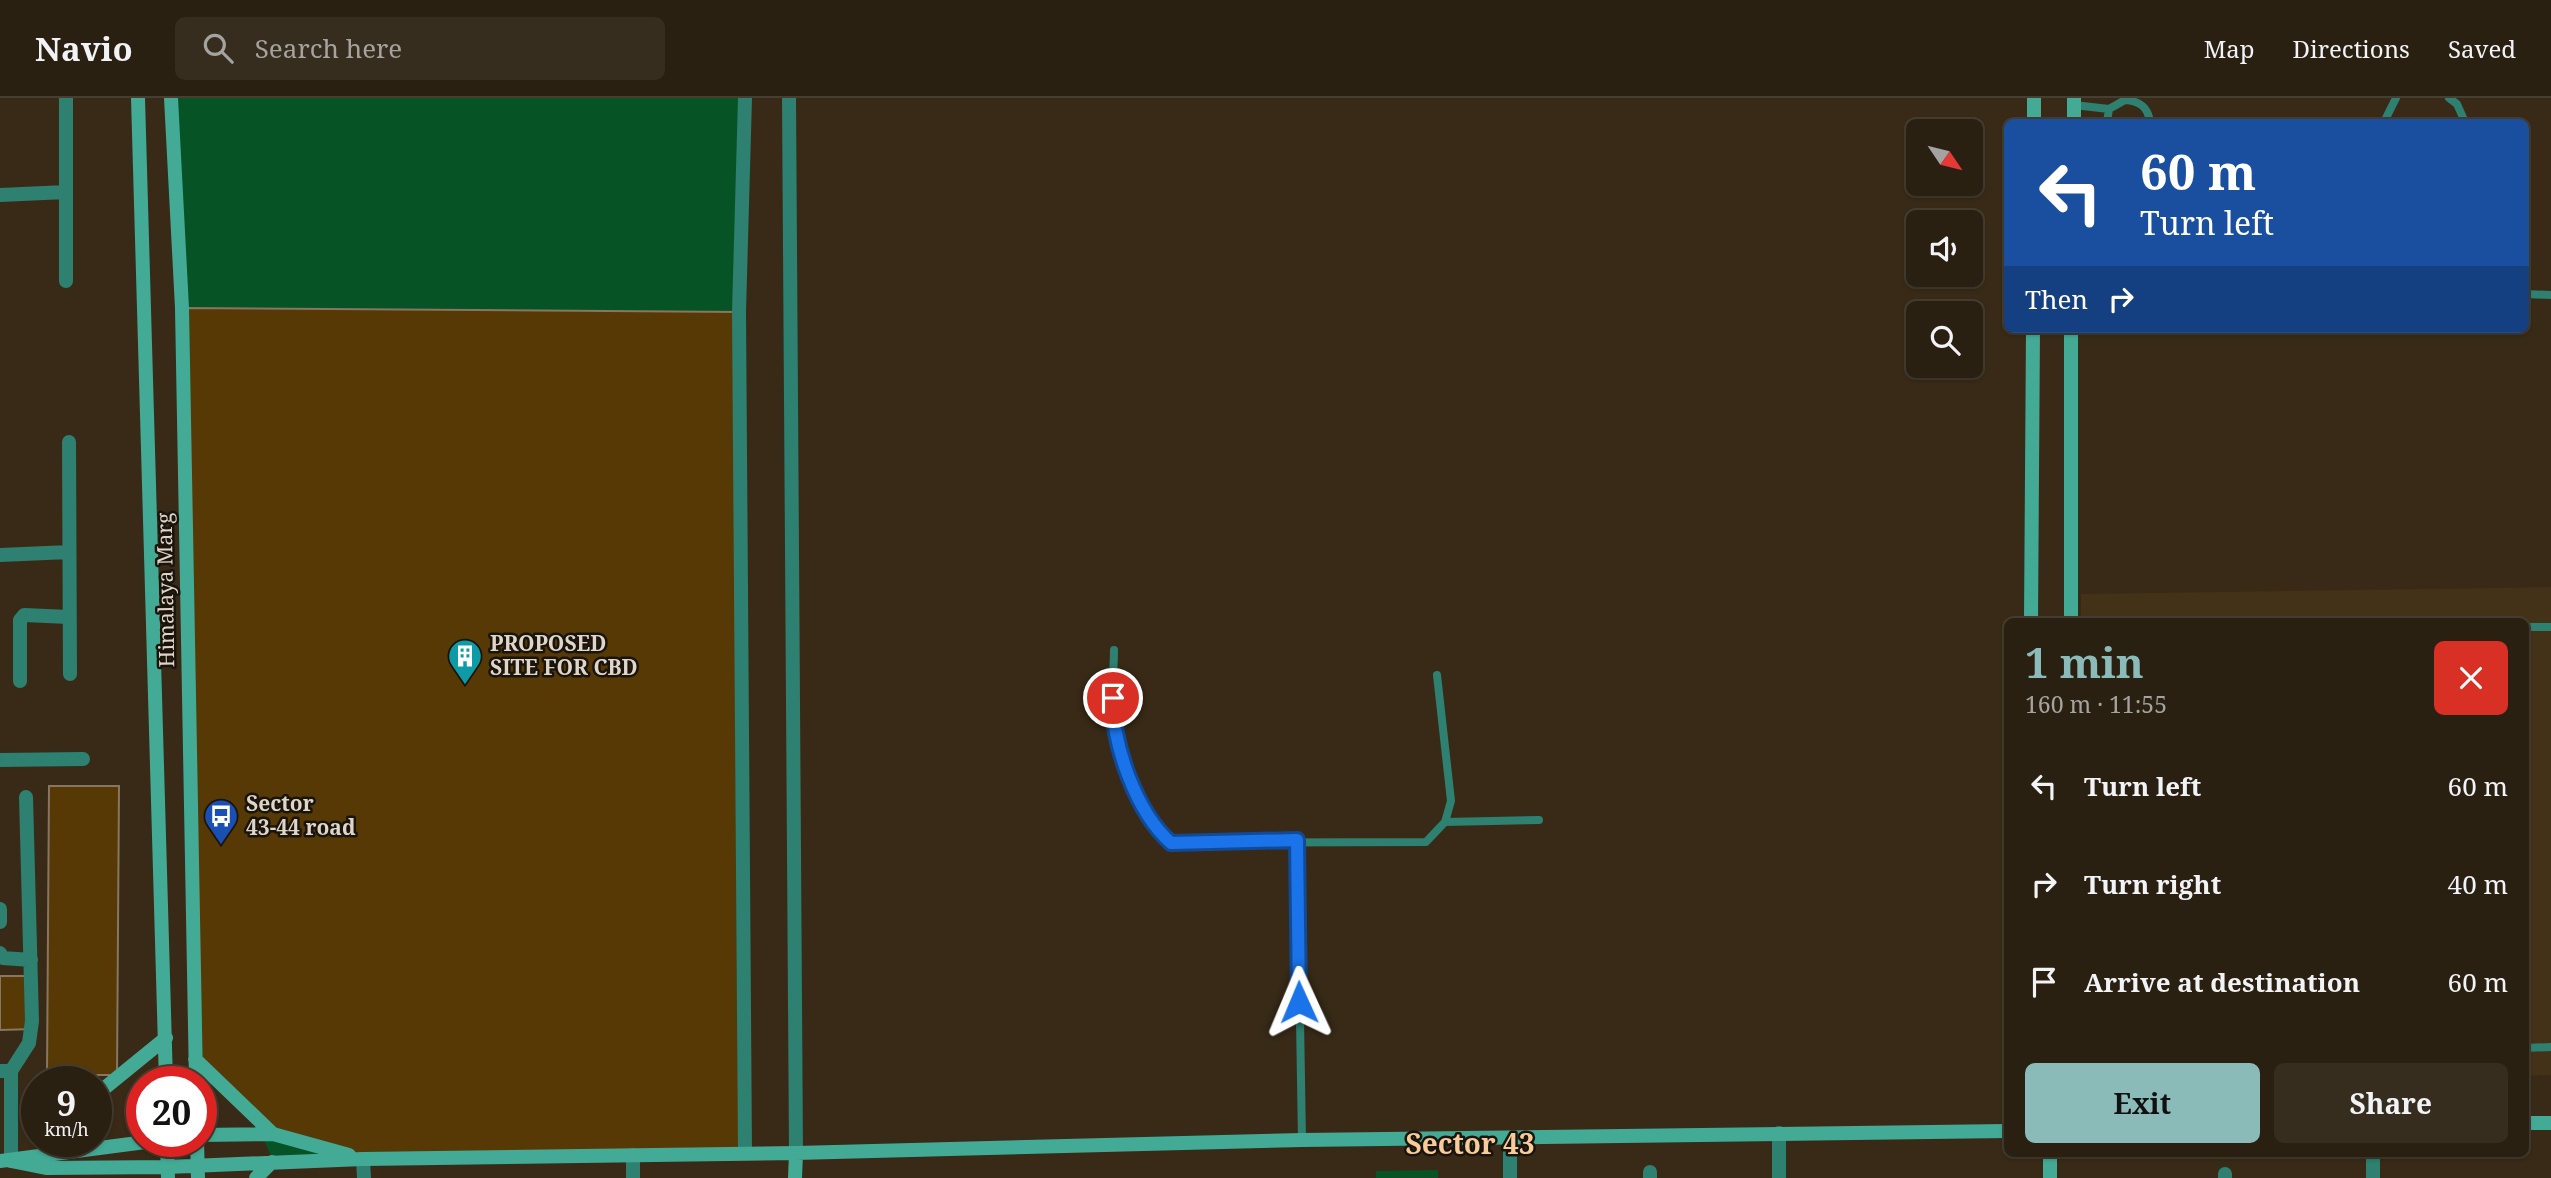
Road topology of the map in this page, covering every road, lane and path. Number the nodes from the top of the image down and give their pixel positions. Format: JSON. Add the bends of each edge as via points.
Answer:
{"nodes":[{"id":1,"x":66,"y":98,"type":"edge"},
{"id":2,"x":138,"y":98,"type":"edge"},
{"id":3,"x":171,"y":98,"type":"edge"},
{"id":4,"x":745,"y":98,"type":"edge"},
{"id":5,"x":789,"y":98,"type":"edge"},
{"id":6,"x":2034,"y":98,"type":"edge"},
{"id":7,"x":2396,"y":98,"type":"edge"},
{"id":8,"x":2449,"y":98,"type":"edge"},
{"id":9,"x":2074,"y":101,"type":"edge"},
{"id":10,"x":2109,"y":109,"type":"junction"},
{"id":11,"x":2034,"y":119,"type":"edge"},
{"id":12,"x":2074,"y":119,"type":"edge"},
{"id":13,"x":2107,"y":119,"type":"edge"},
{"id":14,"x":2149,"y":119,"type":"edge"},
{"id":15,"x":2386,"y":119,"type":"edge"},
{"id":16,"x":2464,"y":119,"type":"edge"},
{"id":17,"x":66,"y":192,"type":"junction"},
{"id":18,"x":0,"y":195,"type":"edge"},
{"id":19,"x":66,"y":281,"type":"dead end"},
{"id":20,"x":2529,"y":295,"type":"edge"},
{"id":21,"x":2551,"y":295,"type":"edge"},
{"id":22,"x":2033,"y":333,"type":"edge"},
{"id":23,"x":2071,"y":333,"type":"edge"},
{"id":24,"x":69,"y":442,"type":"dead end"},
{"id":25,"x":69,"y":552,"type":"junction"},
{"id":26,"x":0,"y":555,"type":"edge"},
{"id":27,"x":69,"y":617,"type":"junction"},
{"id":28,"x":2031,"y":618,"type":"edge"},
{"id":29,"x":2071,"y":618,"type":"edge"},
{"id":30,"x":2529,"y":626,"type":"edge"},
{"id":31,"x":2551,"y":627,"type":"edge"},
{"id":32,"x":1114,"y":650,"type":"dead end"},
{"id":33,"x":70,"y":674,"type":"dead end"},
{"id":34,"x":1437,"y":675,"type":"dead end"},
{"id":35,"x":20,"y":681,"type":"dead end"},
{"id":36,"x":83,"y":759,"type":"dead end"},
{"id":37,"x":0,"y":760,"type":"edge"},
{"id":38,"x":26,"y":797,"type":"dead end"},
{"id":39,"x":1539,"y":820,"type":"dead end"},
{"id":40,"x":1445,"y":822,"type":"junction"},
{"id":41,"x":1297,"y":840,"type":"junction"},
{"id":42,"x":0,"y":909,"type":"edge"},
{"id":43,"x":0,"y":922,"type":"edge"},
{"id":44,"x":0,"y":953,"type":"edge"},
{"id":45,"x":31,"y":960,"type":"junction"},
{"id":46,"x":166,"y":1038,"type":"junction"},
{"id":47,"x":2551,"y":1047,"type":"edge"},
{"id":48,"x":2529,"y":1048,"type":"edge"},
{"id":49,"x":195,"y":1059,"type":"junction"},
{"id":50,"x":166,"y":1066,"type":"edge"},
{"id":51,"x":195,"y":1066,"type":"edge"},
{"id":52,"x":6,"y":1071,"type":"edge"},
{"id":53,"x":112,"y":1083,"type":"edge"},
{"id":54,"x":2529,"y":1123,"type":"edge"},
{"id":55,"x":2551,"y":1123,"type":"edge"},
{"id":56,"x":2004,"y":1131,"type":"edge"},
{"id":57,"x":1779,"y":1133,"type":"junction"},
{"id":58,"x":273,"y":1134,"type":"junction"},
{"id":59,"x":217,"y":1135,"type":"edge"},
{"id":60,"x":1510,"y":1138,"type":"junction"},
{"id":61,"x":1302,"y":1140,"type":"junction"},
{"id":62,"x":126,"y":1146,"type":"edge"},
{"id":63,"x":745,"y":1152,"type":"junction"},
{"id":64,"x":796,"y":1153,"type":"junction"},
{"id":65,"x":633,"y":1155,"type":"junction"},
{"id":66,"x":47,"y":1157,"type":"edge"},
{"id":67,"x":2050,"y":1157,"type":"edge"},
{"id":68,"x":2373,"y":1157,"type":"edge"},
{"id":69,"x":363,"y":1159,"type":"junction"},
{"id":70,"x":6,"y":1161,"type":"edge"},
{"id":71,"x":44,"y":1162,"type":"junction"},
{"id":72,"x":272,"y":1163,"type":"junction"},
{"id":73,"x":168,"y":1172,"type":"edge"},
{"id":74,"x":198,"y":1172,"type":"edge"},
{"id":75,"x":61,"y":1178,"type":"edge"},
{"id":76,"x":256,"y":1178,"type":"edge"},
{"id":77,"x":364,"y":1178,"type":"edge"},
{"id":78,"x":634,"y":1178,"type":"edge"},
{"id":79,"x":795,"y":1178,"type":"edge"},
{"id":80,"x":1510,"y":1178,"type":"edge"},
{"id":81,"x":1779,"y":1178,"type":"edge"},
{"id":82,"x":2050,"y":1178,"type":"edge"},
{"id":83,"x":2373,"y":1178,"type":"edge"}],
"edges":[{"from":1,"to":17,"type":"street"},
{"from":2,"to":46,"type":"street","name":"Himalaya Marg"},
{"from":3,"to":49,"type":"street","name":"Himalaya Marg","via":[[182,308]]},
{"from":4,"to":63,"type":"street","via":[[739,312]]},
{"from":5,"to":64,"type":"street"},
{"from":6,"to":11,"type":"street"},
{"from":7,"to":15,"type":"lane"},
{"from":8,"to":16,"type":"lane"},
{"from":9,"to":10,"type":"lane"},
{"from":9,"to":12,"type":"street"},
{"from":10,"to":13,"type":"lane"},
{"from":10,"to":14,"type":"lane","via":[[2117,102],[2133,101],[2147,109]]},
{"from":17,"to":18,"type":"street"},
{"from":17,"to":19,"type":"street"},
{"from":20,"to":21,"type":"lane"},
{"from":22,"to":28,"type":"street"},
{"from":23,"to":29,"type":"street"},
{"from":24,"to":25,"type":"street"},
{"from":25,"to":26,"type":"street"},
{"from":25,"to":27,"type":"street"},
{"from":27,"to":33,"type":"street"},
{"from":27,"to":35,"type":"street","via":[[24,615],[20,620]]},
{"from":30,"to":31,"type":"lane"},
{"from":32,"to":41,"type":"lane","via":[[1112,723],[1137,797],[1157,831],[1171,843]]},
{"from":34,"to":40,"type":"lane","via":[[1451,802]]},
{"from":36,"to":37,"type":"street"},
{"from":38,"to":45,"type":"street"},
{"from":39,"to":40,"type":"lane"},
{"from":40,"to":41,"type":"lane","via":[[1426,842]]},
{"from":41,"to":61,"type":"lane"},
{"from":42,"to":43,"type":"street"},
{"from":44,"to":45,"type":"street","via":[[2,958]]},
{"from":45,"to":52,"type":"street","via":[[29,1043]]},
{"from":46,"to":50,"type":"street","name":"Himalaya Marg"},
{"from":46,"to":53,"type":"street"},
{"from":47,"to":48,"type":"lane"},
{"from":49,"to":51,"type":"street","name":"Himalaya Marg"},
{"from":49,"to":58,"type":"street"},
{"from":52,"to":70,"type":"street"},
{"from":54,"to":55,"type":"street"},
{"from":56,"to":57,"type":"street"},
{"from":57,"to":60,"type":"street"},
{"from":57,"to":81,"type":"street"},
{"from":58,"to":59,"type":"street"},
{"from":58,"to":69,"type":"street"},
{"from":60,"to":61,"type":"street"},
{"from":60,"to":80,"type":"street"},
{"from":61,"to":64,"type":"street"},
{"from":62,"to":71,"type":"street"},
{"from":63,"to":64,"type":"street"},
{"from":63,"to":65,"type":"street"},
{"from":64,"to":79,"type":"street"},
{"from":65,"to":69,"type":"street"},
{"from":65,"to":78,"type":"street"},
{"from":66,"to":71,"type":"street"},
{"from":67,"to":82,"type":"street"},
{"from":68,"to":83,"type":"street"},
{"from":69,"to":72,"type":"street"},
{"from":69,"to":77,"type":"street"},
{"from":70,"to":71,"type":"street"},
{"from":71,"to":73,"type":"street"},
{"from":71,"to":75,"type":"street"},
{"from":72,"to":74,"type":"street"},
{"from":72,"to":76,"type":"street"},
{"from":73,"to":74,"type":"street"}]}
